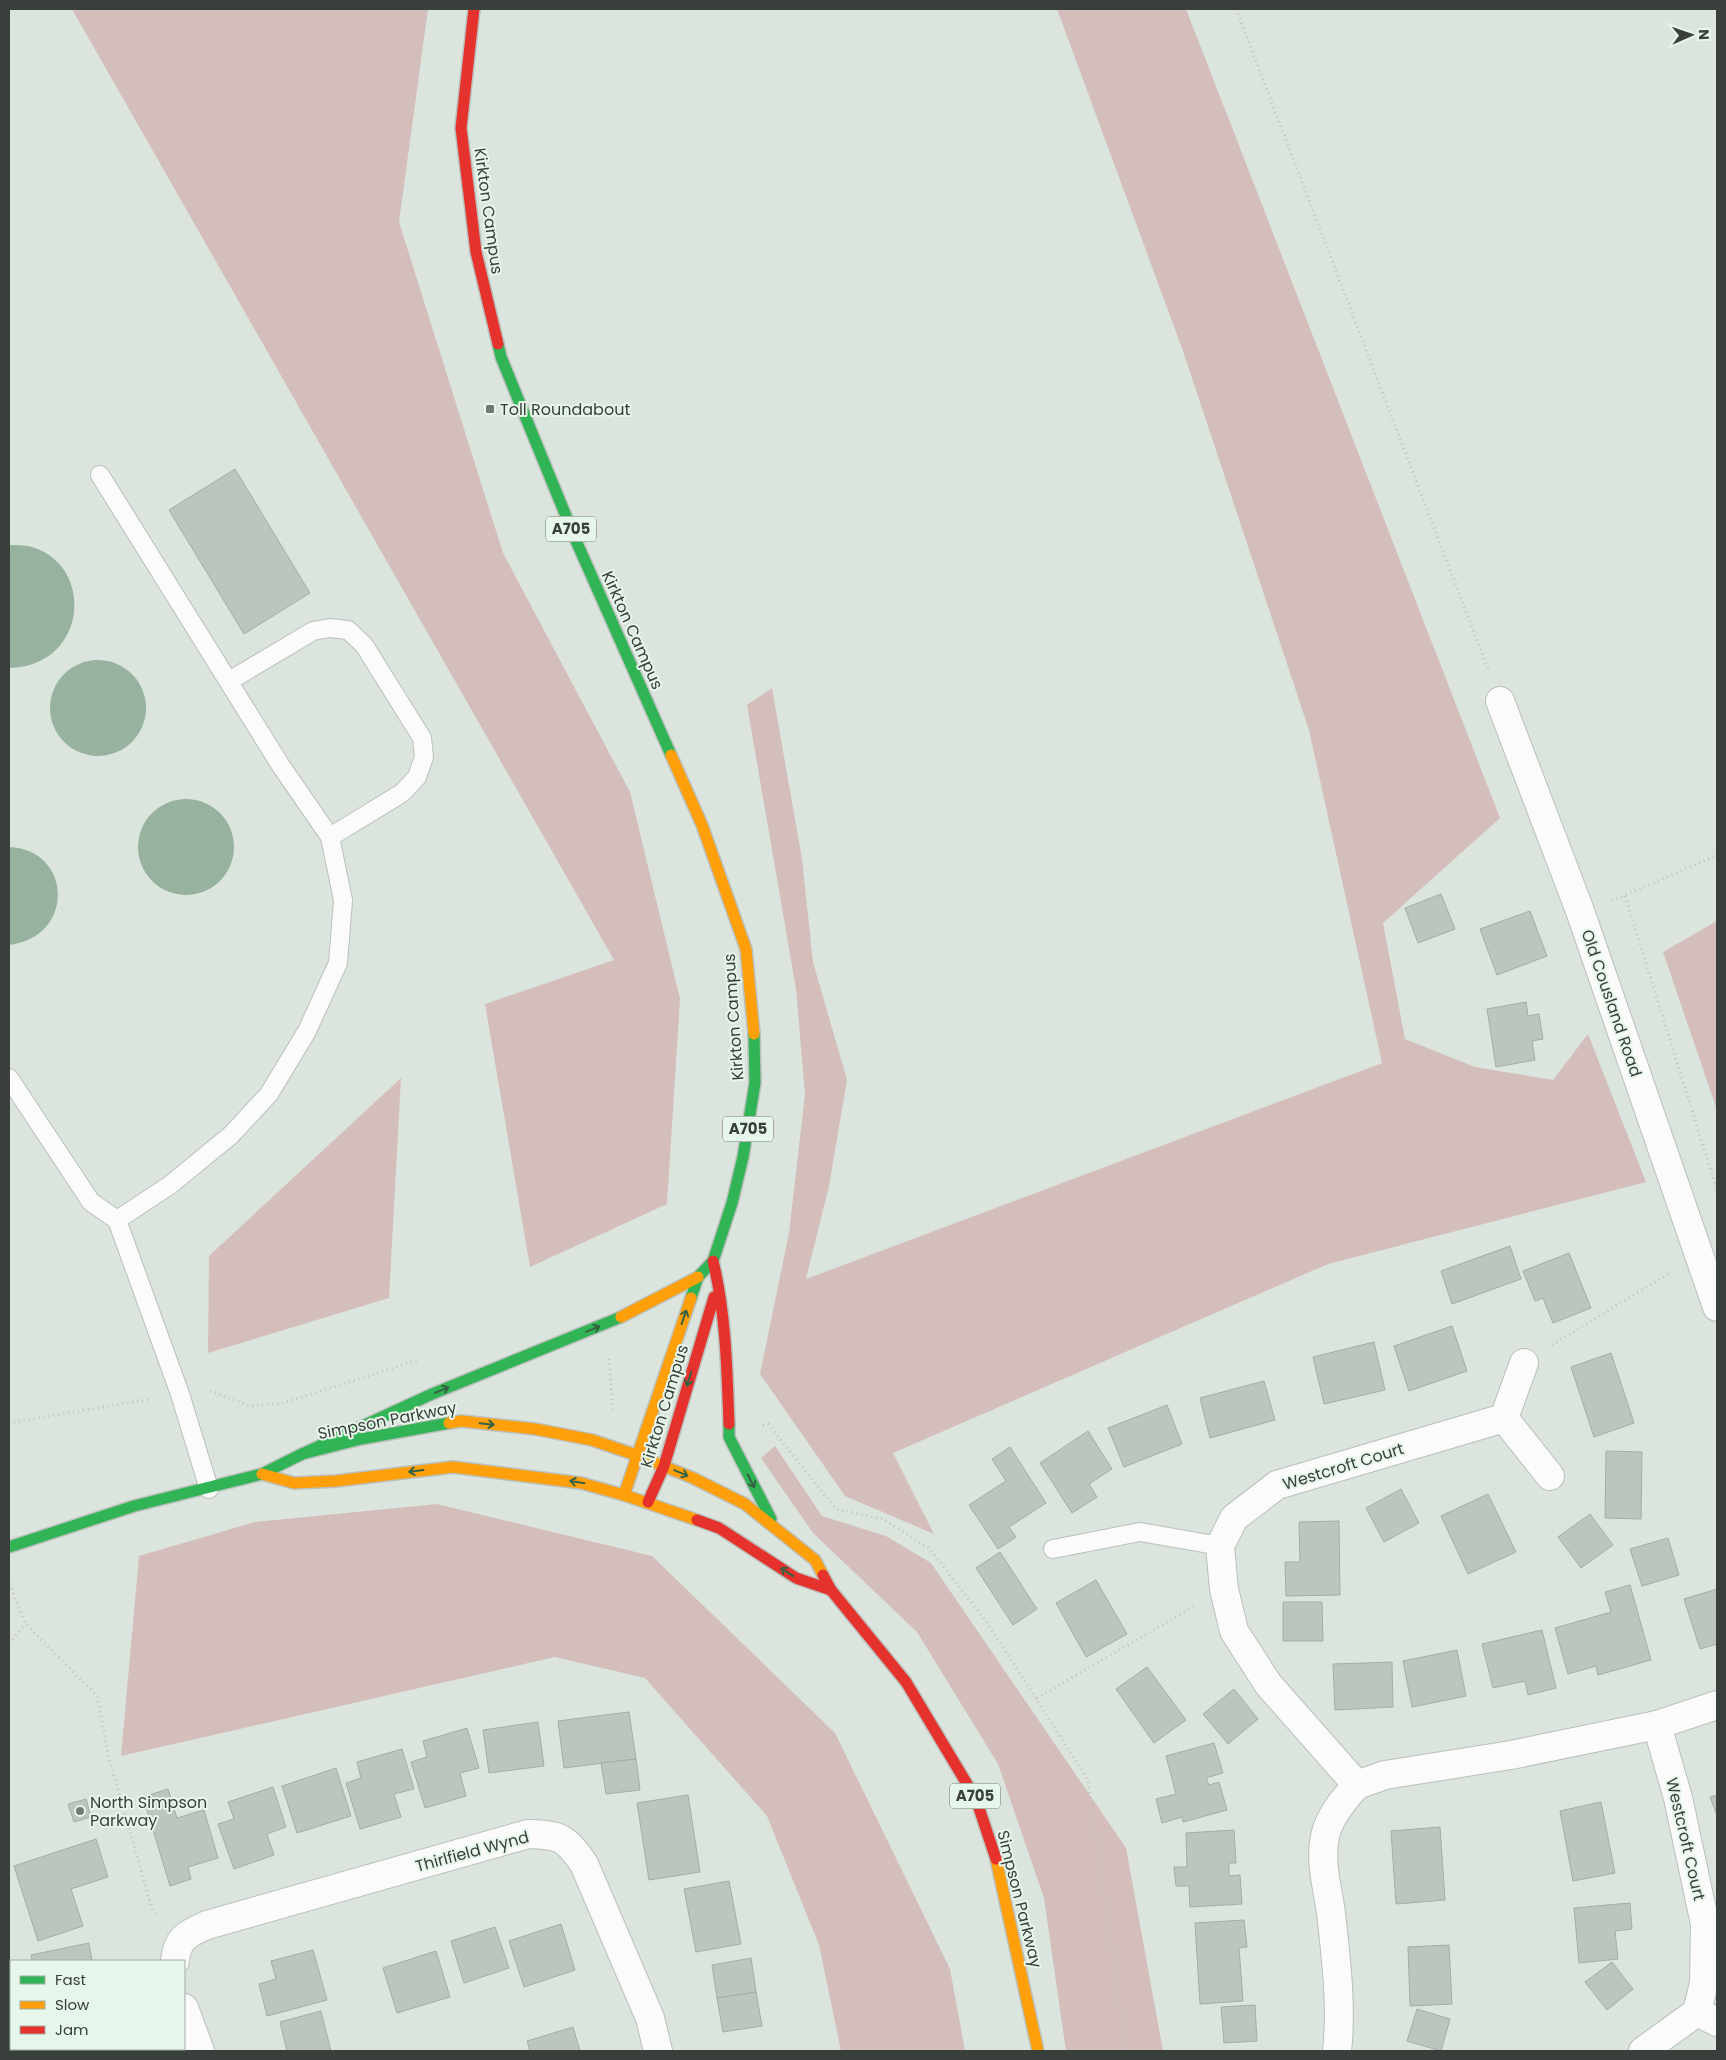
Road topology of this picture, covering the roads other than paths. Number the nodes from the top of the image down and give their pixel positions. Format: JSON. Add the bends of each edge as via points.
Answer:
{"nodes":[{"id":1,"x":474,"y":9,"type":"edge"},
{"id":2,"x":100,"y":475,"type":"dead end"},
{"id":3,"x":229,"y":681,"type":"junction"},
{"id":4,"x":1500,"y":701,"type":"road end"},
{"id":5,"x":330,"y":837,"type":"junction"},
{"id":6,"x":9,"y":1078,"type":"edge"},
{"id":7,"x":117,"y":1220,"type":"junction"},
{"id":8,"x":713,"y":1261,"type":"junction"},
{"id":9,"x":698,"y":1277,"type":"junction"},
{"id":10,"x":718,"y":1282,"type":"junction"},
{"id":11,"x":1717,"y":1307,"type":"edge"},
{"id":12,"x":1524,"y":1363,"type":"road end"},
{"id":13,"x":1504,"y":1418,"type":"junction"},
{"id":14,"x":302,"y":1454,"type":"junction"},
{"id":15,"x":636,"y":1455,"type":"junction"},
{"id":16,"x":664,"y":1466,"type":"junction"},
{"id":17,"x":262,"y":1474,"type":"junction"},
{"id":18,"x":1550,"y":1476,"type":"dead end"},
{"id":19,"x":209,"y":1488,"type":"junction"},
{"id":20,"x":624,"y":1495,"type":"junction"},
{"id":21,"x":648,"y":1502,"type":"junction"},
{"id":22,"x":777,"y":1529,"type":"junction"},
{"id":23,"x":1220,"y":1546,"type":"junction"},
{"id":24,"x":9,"y":1547,"type":"edge"},
{"id":25,"x":1053,"y":1550,"type":"dead end"},
{"id":26,"x":832,"y":1590,"type":"junction"},
{"id":27,"x":1717,"y":1705,"type":"edge"},
{"id":28,"x":1657,"y":1725,"type":"junction"},
{"id":29,"x":1358,"y":1786,"type":"junction"},
{"id":30,"x":176,"y":1954,"type":"edge"},
{"id":31,"x":185,"y":2011,"type":"edge"},
{"id":32,"x":1707,"y":2017,"type":"edge"},
{"id":33,"x":200,"y":2051,"type":"edge"},
{"id":34,"x":658,"y":2051,"type":"edge"},
{"id":35,"x":1038,"y":2051,"type":"edge"},
{"id":36,"x":1337,"y":2051,"type":"edge"},
{"id":37,"x":1643,"y":2051,"type":"edge"}],
"edges":[{"from":1,"to":8,"type":"main road","name":"Kirkton Campus","number":"A705","via":[[461,128],[476,252],[500,357],[577,543],[702,824],[746,949],[755,1084],[741,1166]]},
{"from":2,"to":3,"type":"lane"},
{"from":3,"to":5,"type":"lane","via":[[281,766]]},
{"from":3,"to":5,"type":"lane","via":[[313,632],[330,628],[348,630],[364,645],[422,738],[424,756],[417,777],[402,793]]},
{"from":4,"to":11,"type":"street","name":"Old Cousland Road","via":[[1580,911]]},
{"from":5,"to":7,"type":"lane","via":[[343,900],[338,963],[307,1032],[269,1094],[231,1135],[170,1185]]},
{"from":6,"to":7,"type":"lane","via":[[90,1202]]},
{"from":7,"to":19,"type":"lane","via":[[180,1394]]},
{"from":8,"to":9,"type":"main road","name":"Kirkton Campus","number":"A705"},
{"from":8,"to":10,"type":"main road","name":"Kirkton Campus","number":"A705"},
{"from":14,"to":9,"type":"main road","one_way":true,"via":[[384,1413],[606,1324],[665,1297]]},
{"from":15,"to":9,"type":"main road","name":"Kirkton Campus","number":"A705","one_way":true},
{"from":10,"to":16,"type":"main road","name":"Kirkton Campus","number":"A705","one_way":true},
{"from":10,"to":22,"type":"main road","number":"A705","one_way":true,"via":[[728,1374],[729,1437]]},
{"from":12,"to":13,"type":"street"},
{"from":13,"to":18,"type":"street"},
{"from":13,"to":23,"type":"street","name":"Westcroft Court","via":[[1276,1485],[1234,1518]]},
{"from":14,"to":15,"type":"main road","name":"Simpson Parkway","one_way":true,"via":[[361,1439],[460,1421],[535,1429],[592,1440]]},
{"from":14,"to":17,"type":"main road","name":"Simpson Parkway"},
{"from":15,"to":16,"type":"main road","name":"Simpson Parkway","number":"A705"},
{"from":15,"to":20,"type":"main road","name":"Kirkton Campus","number":"A705"},
{"from":16,"to":21,"type":"main road","name":"Kirkton Campus","number":"A705"},
{"from":16,"to":22,"type":"main road","name":"Simpson Parkway","number":"A705","one_way":true,"via":[[745,1504]]},
{"from":17,"to":19,"type":"main road","name":"Simpson Parkway"},
{"from":20,"to":17,"type":"main road","name":"Simpson Parkway","one_way":true,"via":[[581,1483],[453,1467],[319,1482],[294,1482]]},
{"from":19,"to":24,"type":"main road","name":"Simpson Parkway","via":[[134,1506]]},
{"from":20,"to":21,"type":"main road","name":"Simpson Parkway"},
{"from":26,"to":21,"type":"main road","name":"Simpson Parkway","one_way":true,"via":[[796,1578],[719,1528]]},
{"from":22,"to":26,"type":"main road","name":"Simpson Parkway","number":"A705","via":[[815,1560]]},
{"from":23,"to":25,"type":"lane","via":[[1140,1532]]},
{"from":23,"to":29,"type":"street","via":[[1224,1589],[1234,1631],[1268,1684]]},
{"from":26,"to":35,"type":"main road","name":"Simpson Parkway","number":"A705","via":[[906,1682],[976,1799],[1000,1872]]},
{"from":27,"to":28,"type":"street"},
{"from":28,"to":29,"type":"street","via":[[1511,1755],[1385,1775]]},
{"from":28,"to":32,"type":"street","name":"Westcroft Court","via":[[1678,1798],[1705,1924]]},
{"from":29,"to":36,"type":"street","via":[[1342,1802],[1327,1830],[1322,1866],[1331,1911],[1338,1991]]},
{"from":30,"to":34,"type":"street","name":"Thirlfield Wynd","via":[[187,1934],[240,1914],[528,1834],[553,1835],[570,1845],[584,1864],[650,2018]]},
{"from":31,"to":33,"type":"street"},
{"from":32,"to":37,"type":"street","name":"Westcroft Court"}]}
